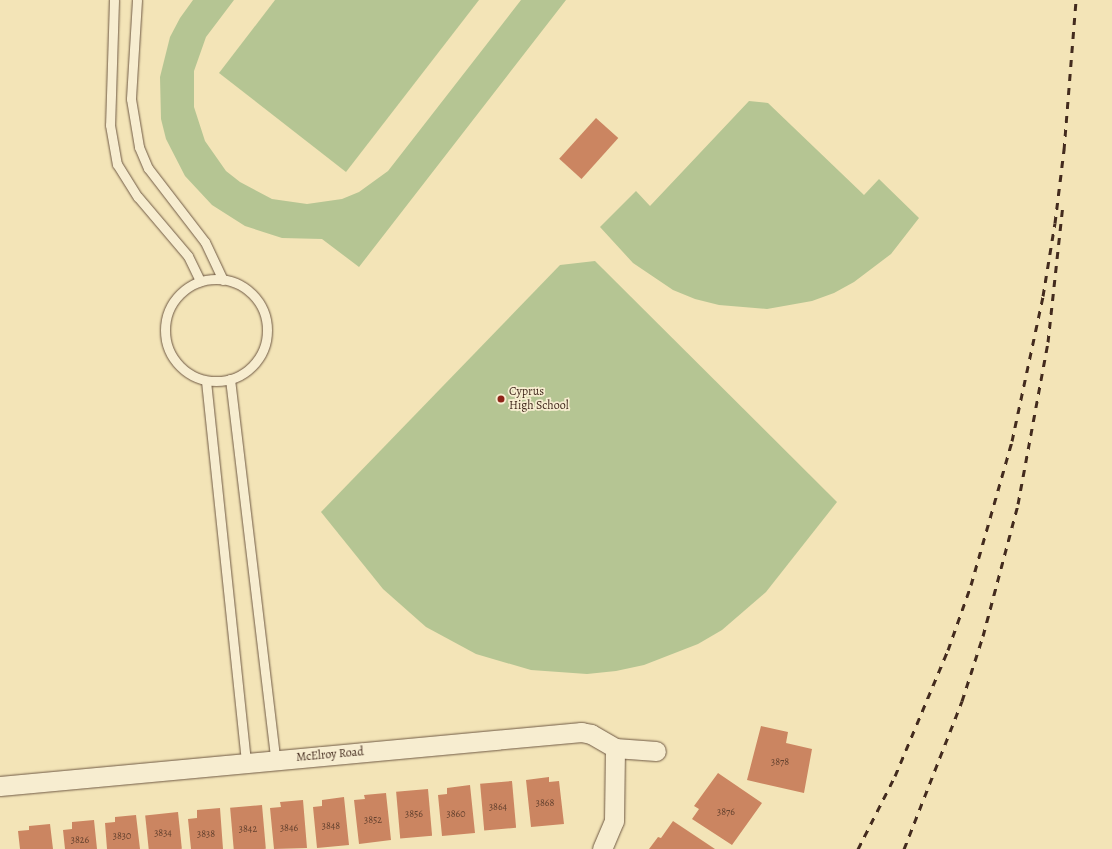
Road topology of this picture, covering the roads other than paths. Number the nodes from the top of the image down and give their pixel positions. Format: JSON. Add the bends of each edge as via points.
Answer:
{"nodes":[{"id":1,"x":114,"y":0,"type":"edge"},
{"id":2,"x":137,"y":0,"type":"edge"},
{"id":3,"x":223,"y":280,"type":"junction"},
{"id":4,"x":200,"y":281,"type":"junction"},
{"id":5,"x":230,"y":379,"type":"junction"},
{"id":6,"x":206,"y":381,"type":"junction"},
{"id":7,"x":615,"y":748,"type":"junction"},
{"id":8,"x":656,"y":751,"type":"dead end"},
{"id":9,"x":275,"y":759,"type":"junction"},
{"id":10,"x":246,"y":762,"type":"junction"},
{"id":11,"x":0,"y":786,"type":"edge"},
{"id":12,"x":602,"y":849,"type":"edge"}],
"edges":[{"from":1,"to":4,"type":"lane","via":[[110,125],[117,164],[138,197],[188,256]]},
{"from":2,"to":3,"type":"lane","via":[[131,99],[139,147],[148,168],[205,242]]},
{"from":3,"to":4,"type":"lane"},
{"from":3,"to":5,"type":"lane","via":[[234,282],[248,291],[259,304],[267,336],[262,352],[253,366]]},
{"from":4,"to":6,"type":"lane","via":[[185,289],[173,301],[166,316],[164,332],[168,350],[177,364],[190,375]]},
{"from":5,"to":6,"type":"lane"},
{"from":5,"to":9,"type":"lane"},
{"from":6,"to":10,"type":"lane"},
{"from":7,"to":8,"type":"street","name":"McElroy Road"},
{"from":7,"to":9,"type":"street","name":"McElroy Road","via":[[591,734],[581,732]]},
{"from":7,"to":12,"type":"street","via":[[614,821]]},
{"from":9,"to":10,"type":"street","name":"McElroy Road"},
{"from":10,"to":11,"type":"street","name":"McElroy Road"}]}
